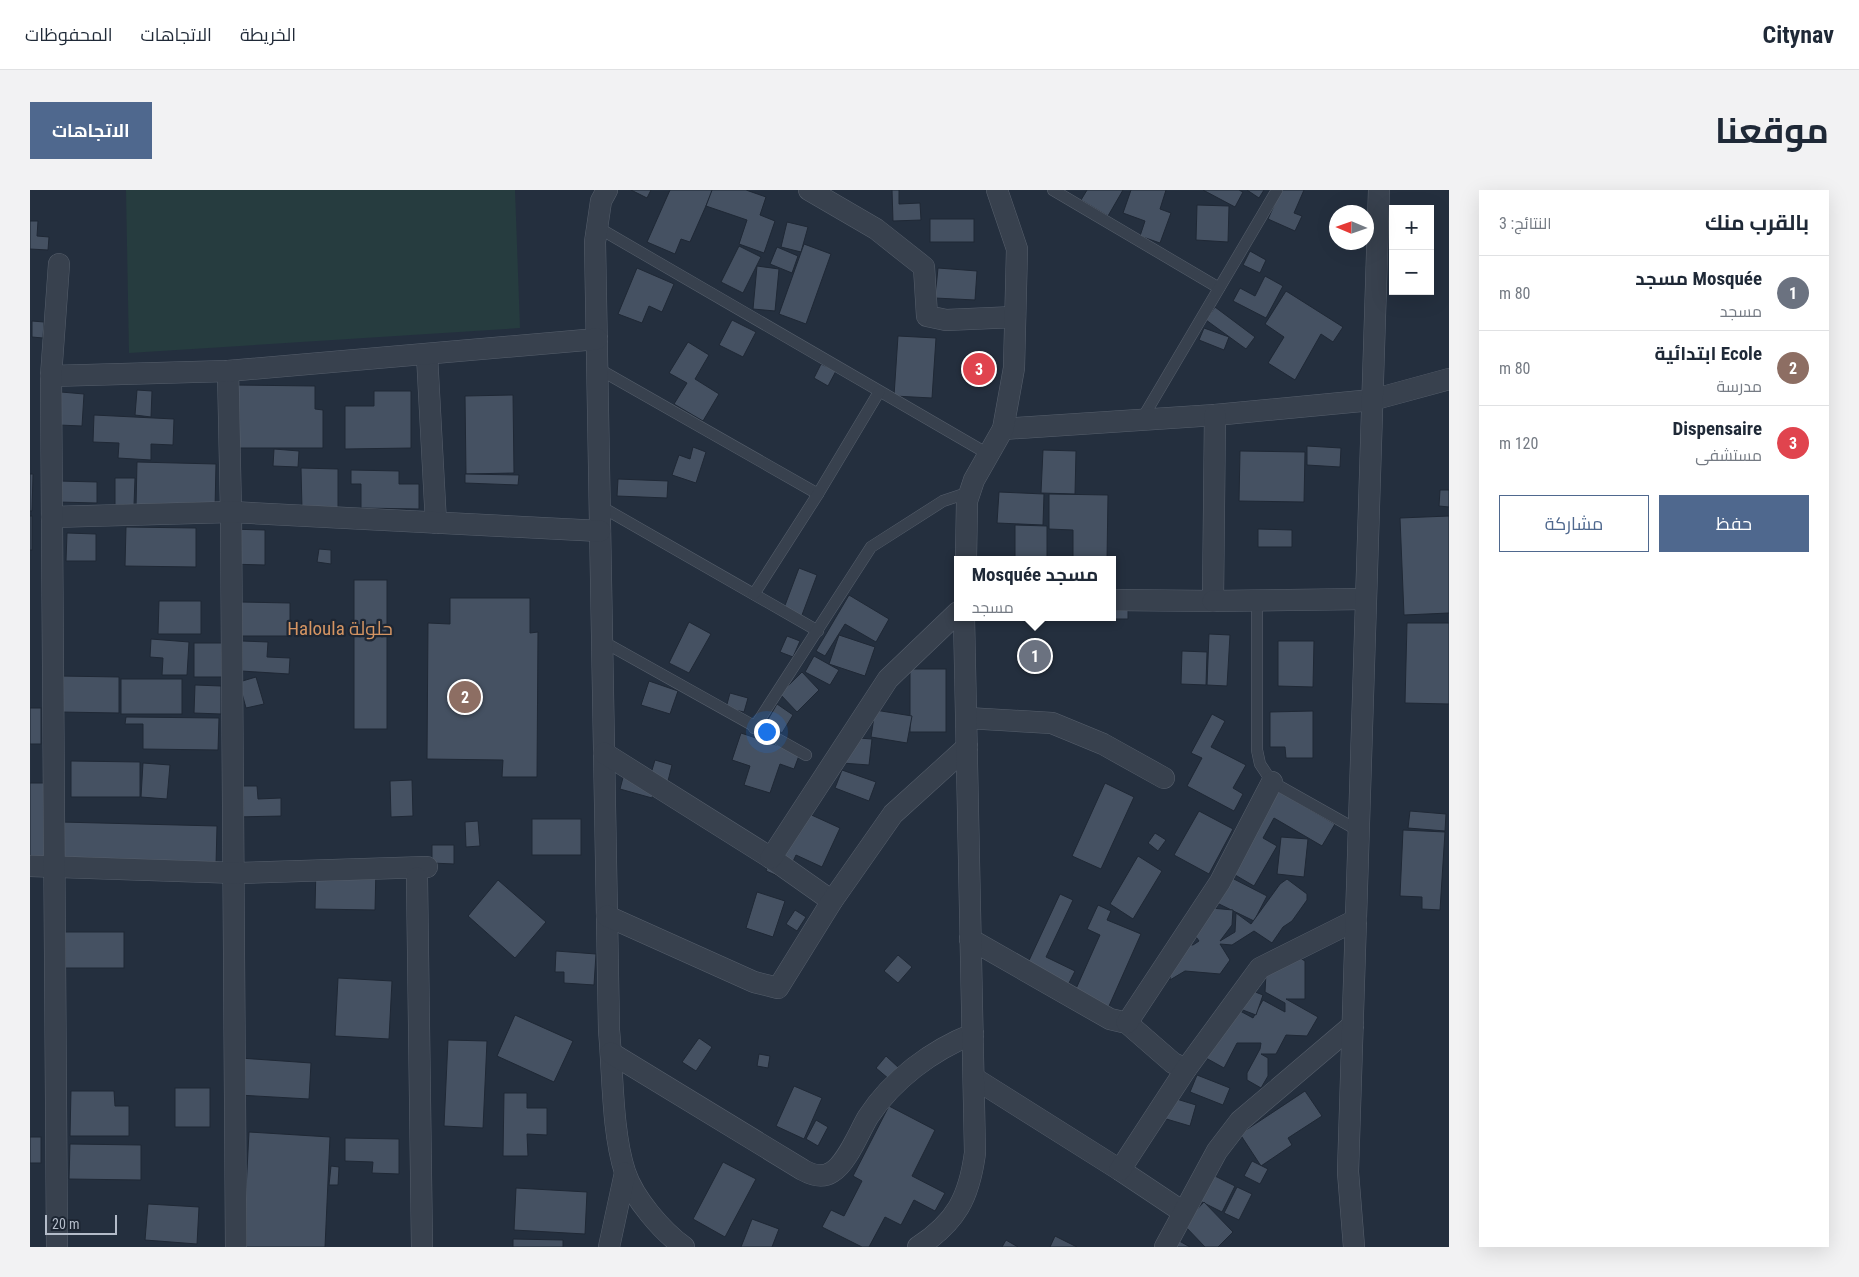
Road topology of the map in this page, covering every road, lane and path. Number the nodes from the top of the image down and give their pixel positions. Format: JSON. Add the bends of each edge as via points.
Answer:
{"nodes":[{"id":1,"x":607,"y":190,"type":"edge"},
{"id":2,"x":809,"y":190,"type":"edge"},
{"id":3,"x":997,"y":190,"type":"edge"},
{"id":4,"x":1053,"y":190,"type":"edge"},
{"id":5,"x":1277,"y":190,"type":"edge"},
{"id":6,"x":1379,"y":190,"type":"edge"},
{"id":7,"x":597,"y":227,"type":"junction"},
{"id":8,"x":59,"y":264,"type":"dead end"},
{"id":9,"x":1219,"y":288,"type":"junction"},
{"id":10,"x":1015,"y":317,"type":"junction"},
{"id":11,"x":596,"y":339,"type":"junction"},
{"id":12,"x":427,"y":356,"type":"junction"},
{"id":13,"x":597,"y":368,"type":"junction"},
{"id":14,"x":228,"y":371,"type":"junction"},
{"id":15,"x":52,"y":376,"type":"junction"},
{"id":16,"x":1449,"y":379,"type":"edge"},
{"id":17,"x":879,"y":392,"type":"junction"},
{"id":18,"x":1372,"y":400,"type":"junction"},
{"id":19,"x":1215,"y":415,"type":"junction"},
{"id":20,"x":1142,"y":419,"type":"junction"},
{"id":21,"x":1003,"y":429,"type":"junction"},
{"id":22,"x":988,"y":454,"type":"junction"},
{"id":23,"x":970,"y":492,"type":"junction"},
{"id":24,"x":818,"y":494,"type":"junction"},
{"id":25,"x":600,"y":506,"type":"junction"},
{"id":26,"x":231,"y":512,"type":"junction"},
{"id":27,"x":52,"y":517,"type":"junction"},
{"id":28,"x":436,"y":523,"type":"junction"},
{"id":29,"x":600,"y":531,"type":"junction"},
{"id":30,"x":966,"y":556,"type":"edge"},
{"id":31,"x":754,"y":594,"type":"junction"},
{"id":32,"x":1366,"y":599,"type":"junction"},
{"id":33,"x":1116,"y":600,"type":"edge"},
{"id":34,"x":1257,"y":600,"type":"junction"},
{"id":35,"x":1213,"y":601,"type":"junction"},
{"id":36,"x":954,"y":616,"type":"edge"},
{"id":37,"x":964,"y":621,"type":"edge"},
{"id":38,"x":818,"y":630,"type":"junction"},
{"id":39,"x":602,"y":641,"type":"junction"},
{"id":40,"x":967,"y":718,"type":"junction"},
{"id":41,"x":754,"y":728,"type":"junction"},
{"id":42,"x":967,"y":747,"type":"junction"},
{"id":43,"x":604,"y":753,"type":"junction"},
{"id":44,"x":806,"y":755,"type":"dead end"},
{"id":45,"x":1164,"y":778,"type":"dead end"},
{"id":46,"x":1272,"y":782,"type":"junction"},
{"id":47,"x":1359,"y":830,"type":"junction"},
{"id":48,"x":770,"y":858,"type":"junction"},
{"id":49,"x":30,"y":866,"type":"edge"},
{"id":50,"x":54,"y":866,"type":"junction"},
{"id":51,"x":233,"y":873,"type":"junction"},
{"id":52,"x":832,"y":901,"type":"junction"},
{"id":53,"x":607,"y":916,"type":"junction"},
{"id":54,"x":1356,"y":920,"type":"junction"},
{"id":55,"x":970,"y":939,"type":"junction"},
{"id":56,"x":1127,"y":1023,"type":"junction"},
{"id":57,"x":1353,"y":1026,"type":"junction"},
{"id":58,"x":973,"y":1034,"type":"junction"},
{"id":59,"x":611,"y":1053,"type":"junction"},
{"id":60,"x":1186,"y":1069,"type":"junction"},
{"id":61,"x":974,"y":1078,"type":"junction"},
{"id":62,"x":1120,"y":1170,"type":"junction"},
{"id":63,"x":625,"y":1173,"type":"junction"},
{"id":64,"x":1183,"y":1212,"type":"junction"},
{"id":65,"x":57,"y":1247,"type":"edge"},
{"id":66,"x":236,"y":1247,"type":"edge"},
{"id":67,"x":422,"y":1247,"type":"edge"},
{"id":68,"x":609,"y":1247,"type":"edge"},
{"id":69,"x":684,"y":1247,"type":"edge"},
{"id":70,"x":918,"y":1247,"type":"edge"},
{"id":71,"x":1165,"y":1247,"type":"edge"},
{"id":72,"x":1354,"y":1247,"type":"edge"}],
"edges":[{"from":1,"to":7,"type":"street","via":[[601,201]]},
{"from":2,"to":10,"type":"street","via":[[876,228],[924,267],[928,316],[946,320]]},
{"from":3,"to":10,"type":"street","via":[[1017,249]]},
{"from":4,"to":9,"type":"lane"},
{"from":5,"to":9,"type":"lane"},
{"from":6,"to":18,"type":"street"},
{"from":7,"to":11,"type":"street"},
{"from":7,"to":17,"type":"lane"},
{"from":8,"to":15,"type":"street"},
{"from":9,"to":20,"type":"lane"},
{"from":10,"to":21,"type":"street","via":[[1014,368]]},
{"from":11,"to":12,"type":"street"},
{"from":11,"to":13,"type":"street"},
{"from":12,"to":14,"type":"street"},
{"from":12,"to":28,"type":"street"},
{"from":13,"to":24,"type":"lane"},
{"from":13,"to":25,"type":"street"},
{"from":14,"to":15,"type":"street"},
{"from":14,"to":26,"type":"street"},
{"from":15,"to":27,"type":"street"},
{"from":16,"to":18,"type":"street"},
{"from":17,"to":22,"type":"lane"},
{"from":17,"to":24,"type":"lane"},
{"from":18,"to":19,"type":"street"},
{"from":18,"to":32,"type":"street"},
{"from":19,"to":20,"type":"street"},
{"from":19,"to":35,"type":"street"},
{"from":20,"to":21,"type":"street"},
{"from":21,"to":22,"type":"street"},
{"from":22,"to":23,"type":"street"},
{"from":23,"to":30,"type":"street"},
{"from":23,"to":38,"type":"lane","via":[[943,501],[871,547]]},
{"from":24,"to":31,"type":"lane"},
{"from":25,"to":29,"type":"street"},
{"from":25,"to":31,"type":"lane"},
{"from":26,"to":27,"type":"street"},
{"from":26,"to":28,"type":"street"},
{"from":26,"to":51,"type":"street"},
{"from":27,"to":50,"type":"street"},
{"from":28,"to":29,"type":"street"},
{"from":29,"to":39,"type":"street"},
{"from":31,"to":38,"type":"lane"},
{"from":32,"to":34,"type":"street"},
{"from":32,"to":47,"type":"street"},
{"from":33,"to":35,"type":"street"},
{"from":34,"to":35,"type":"street"},
{"from":34,"to":46,"type":"lane","via":[[1257,750],[1260,764]]},
{"from":36,"to":48,"type":"street","via":[[888,679]]},
{"from":37,"to":40,"type":"street"},
{"from":38,"to":41,"type":"lane"},
{"from":39,"to":41,"type":"lane"},
{"from":39,"to":43,"type":"street"},
{"from":40,"to":42,"type":"street"},
{"from":40,"to":45,"type":"street","via":[[1052,723],[1104,744]]},
{"from":41,"to":44,"type":"lane"},
{"from":42,"to":52,"type":"street","via":[[893,814]]},
{"from":42,"to":55,"type":"street"},
{"from":43,"to":48,"type":"street"},
{"from":43,"to":53,"type":"street"},
{"from":46,"to":47,"type":"lane"},
{"from":46,"to":56,"type":"street","via":[[1220,882]]},
{"from":47,"to":54,"type":"street"},
{"from":48,"to":52,"type":"street"},
{"from":49,"to":50,"type":"street"},
{"from":50,"to":51,"type":"street"},
{"from":50,"to":65,"type":"street"},
{"from":51,"to":66,"type":"street"},
{"from":51,"to":67,"type":"street","via":[[422,873]]},
{"from":52,"to":53,"type":"street","via":[[778,988],[754,982]]},
{"from":53,"to":59,"type":"street"},
{"from":54,"to":57,"type":"street"},
{"from":54,"to":60,"type":"street","via":[[1260,968]]},
{"from":55,"to":56,"type":"street","via":[[1110,1019]]},
{"from":55,"to":58,"type":"street"},
{"from":56,"to":60,"type":"street","via":[[1173,1063]]},
{"from":57,"to":64,"type":"street","via":[[1240,1121],[1217,1151]]},
{"from":57,"to":72,"type":"street","via":[[1348,1172]]},
{"from":58,"to":59,"type":"street","via":[[937,1051],[885,1095],[838,1167],[825,1175],[810,1174]]},
{"from":58,"to":61,"type":"street"},
{"from":59,"to":63,"type":"street","via":[[618,1138]]},
{"from":60,"to":62,"type":"street"},
{"from":61,"to":62,"type":"street"},
{"from":61,"to":70,"type":"street","via":[[976,1153],[972,1181],[956,1213],[939,1234]]},
{"from":62,"to":64,"type":"street"},
{"from":63,"to":68,"type":"street"},
{"from":63,"to":69,"type":"street","via":[[643,1205]]},
{"from":64,"to":71,"type":"street"}]}
